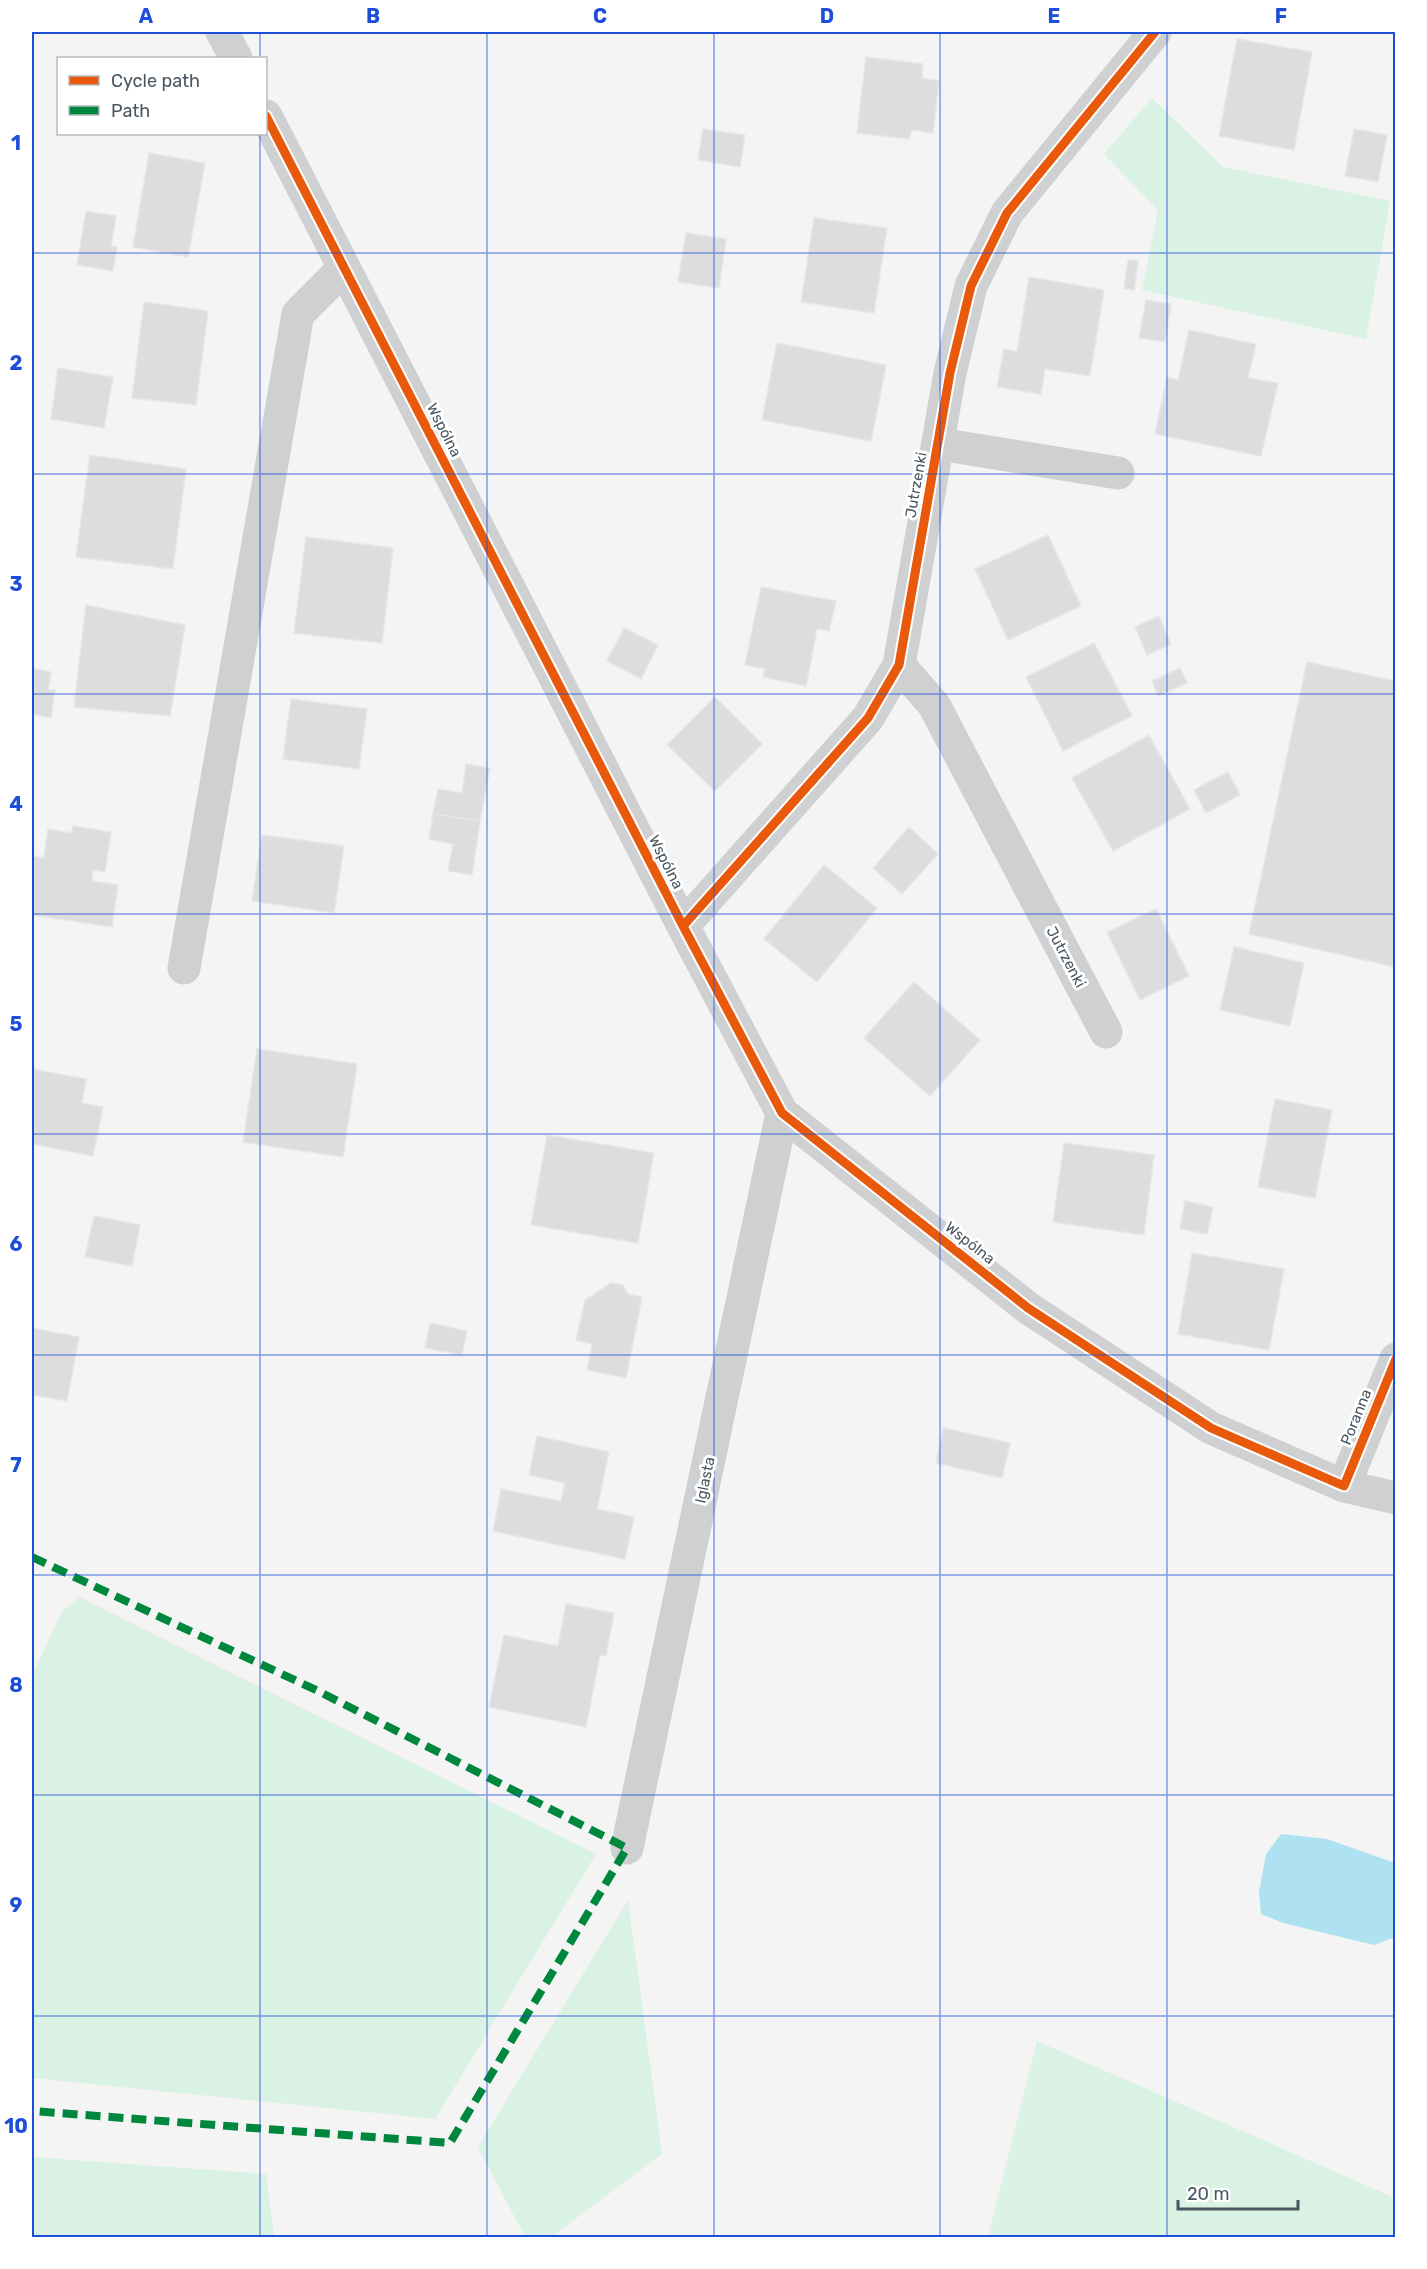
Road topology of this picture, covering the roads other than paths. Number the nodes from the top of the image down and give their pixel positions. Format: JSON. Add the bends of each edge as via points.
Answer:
{"nodes":[{"id":1,"x":222,"y":32,"type":"edge"},
{"id":2,"x":1155,"y":32,"type":"edge"},
{"id":3,"x":235,"y":57,"type":"edge"},
{"id":4,"x":267,"y":118,"type":"edge"},
{"id":5,"x":344,"y":268,"type":"junction"},
{"id":6,"x":939,"y":444,"type":"junction"},
{"id":7,"x":1118,"y":473,"type":"dead end"},
{"id":8,"x":899,"y":665,"type":"junction"},
{"id":9,"x":683,"y":926,"type":"junction"},
{"id":10,"x":184,"y":968,"type":"dead end"},
{"id":11,"x":1106,"y":1032,"type":"dead end"},
{"id":12,"x":782,"y":1113,"type":"junction"},
{"id":13,"x":1395,"y":1359,"type":"edge"},
{"id":14,"x":1344,"y":1486,"type":"junction"},
{"id":15,"x":1395,"y":1498,"type":"edge"},
{"id":16,"x":627,"y":1848,"type":"dead end"}],
"edges":[{"from":1,"to":3,"type":"street"},
{"from":2,"to":6,"type":"street","name":"Jutrzenki","via":[[1007,213],[971,286],[950,373]]},
{"from":4,"to":5,"type":"street","name":"Wspólna"},
{"from":5,"to":9,"type":"street","name":"Wspólna"},
{"from":5,"to":10,"type":"street","via":[[298,314]]},
{"from":6,"to":7,"type":"street","name":"Jutrzenki"},
{"from":6,"to":8,"type":"street","name":"Jutrzenki"},
{"from":8,"to":9,"type":"street","name":"Jutrzenki","via":[[868,718]]},
{"from":8,"to":11,"type":"street","name":"Jutrzenki","via":[[934,705]]},
{"from":9,"to":12,"type":"street","name":"Wspólna"},
{"from":12,"to":14,"type":"street","name":"Wspólna","via":[[1037,1314],[1211,1428]]},
{"from":12,"to":16,"type":"street","name":"Iglasta"},
{"from":13,"to":14,"type":"street","name":"Poranna"},
{"from":14,"to":15,"type":"street","name":"Wspólna"}]}
